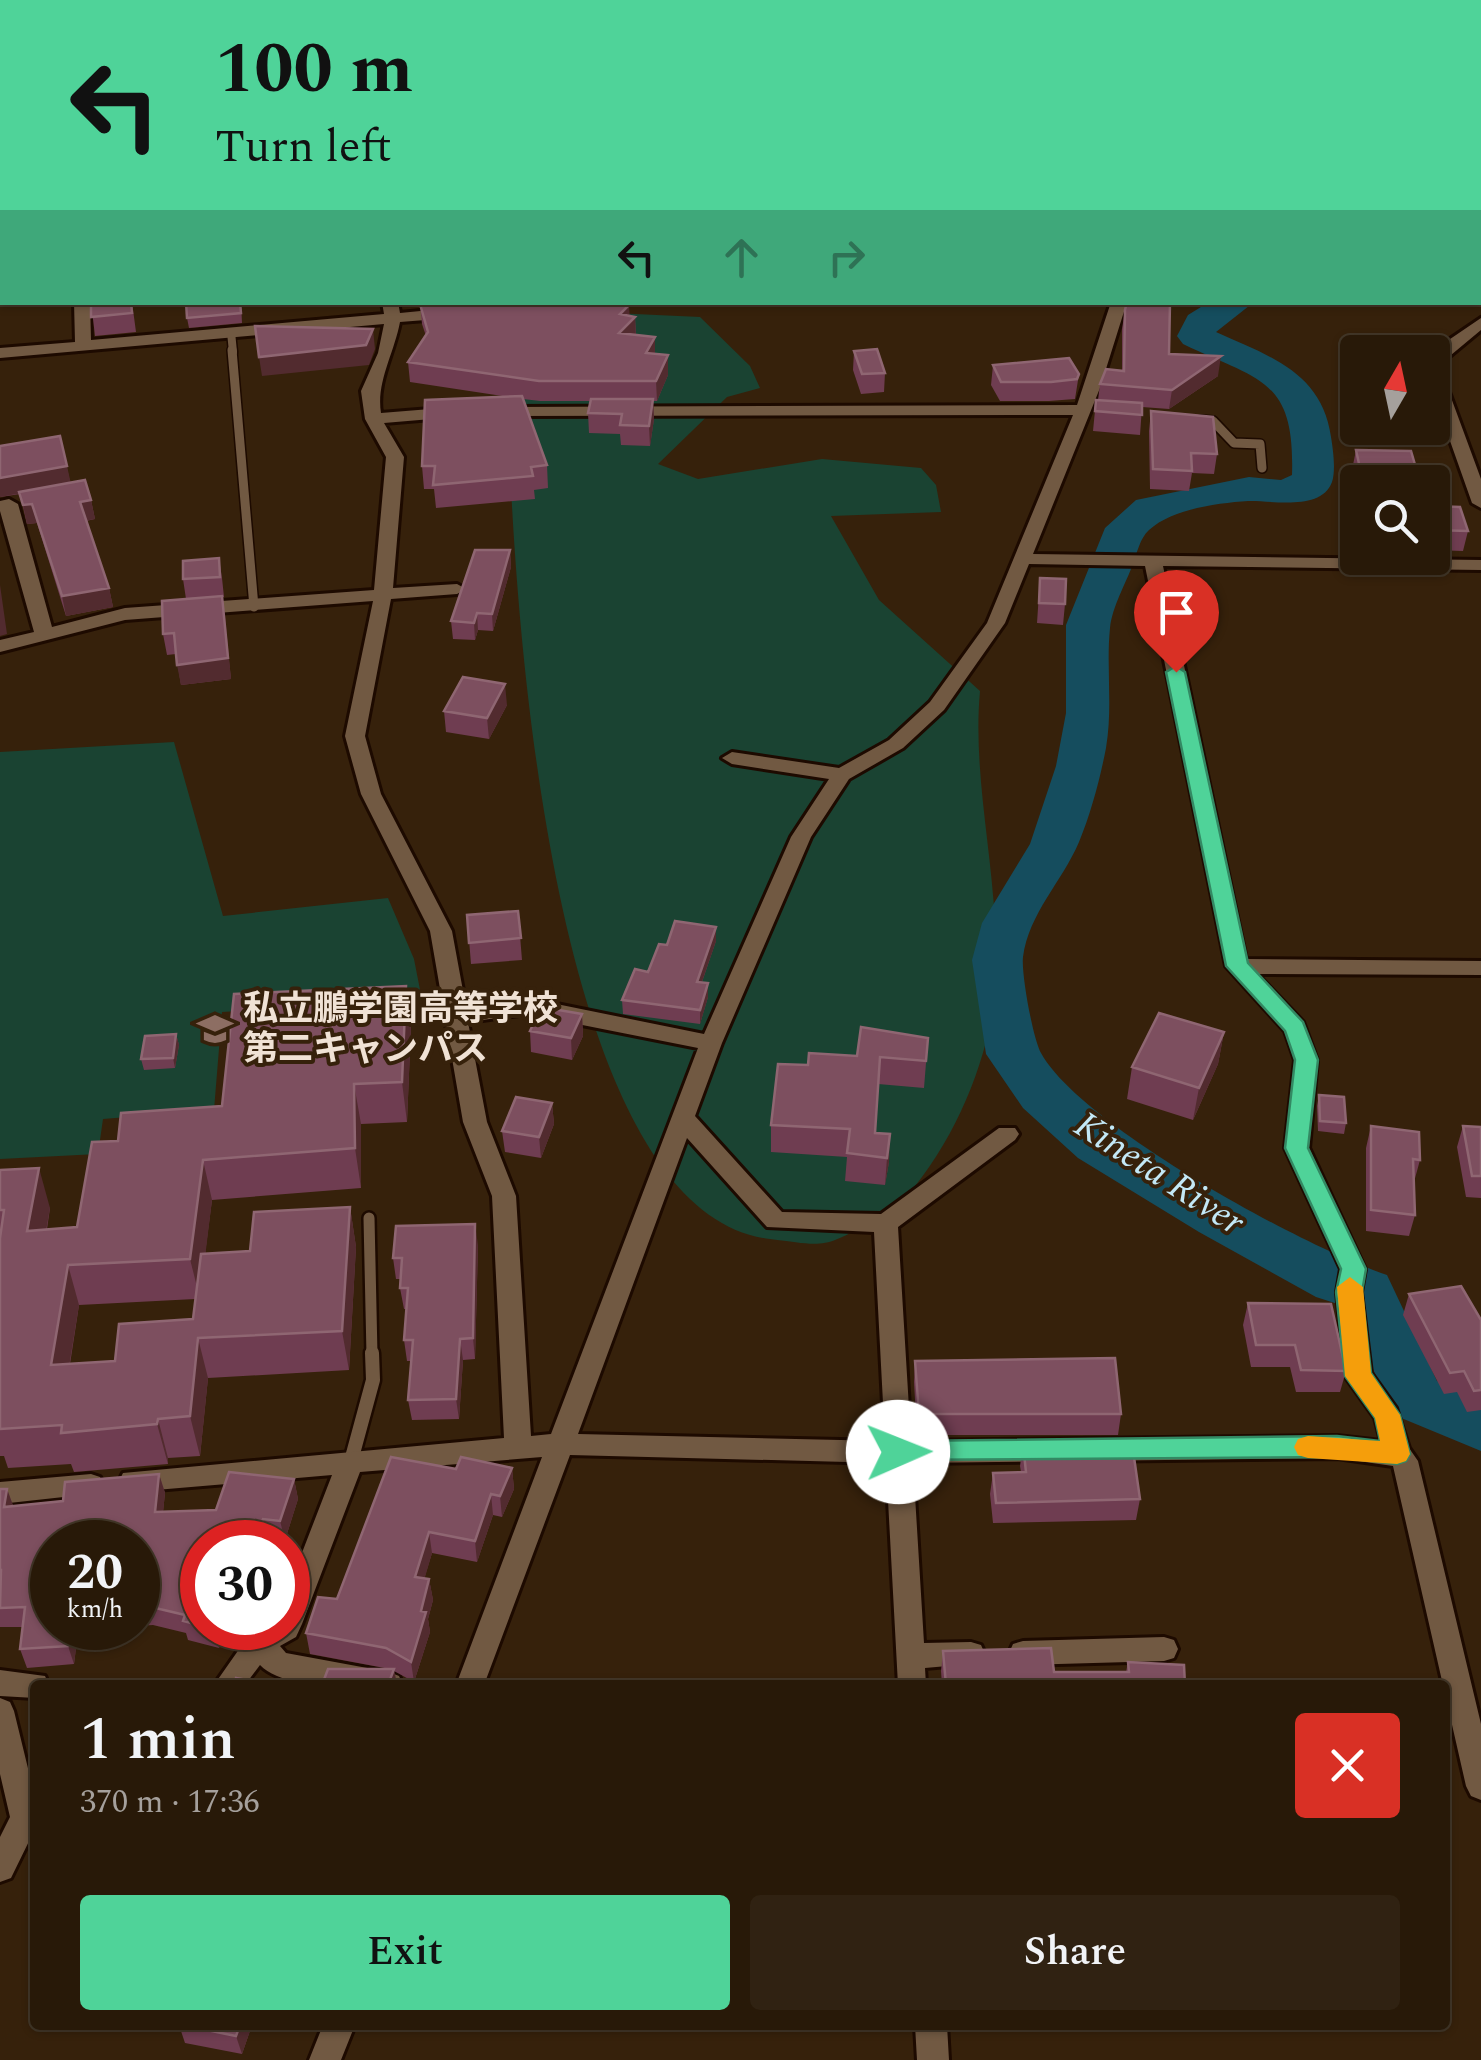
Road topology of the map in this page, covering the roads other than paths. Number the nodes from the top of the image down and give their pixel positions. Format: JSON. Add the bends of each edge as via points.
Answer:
{"nodes":[{"id":1,"x":82,"y":305,"type":"edge"},
{"id":2,"x":1119,"y":305,"type":"edge"},
{"id":3,"x":391,"y":310,"type":"edge"},
{"id":4,"x":469,"y":311,"type":"edge"},
{"id":5,"x":1481,"y":323,"type":"edge"},
{"id":6,"x":231,"y":332,"type":"junction"},
{"id":7,"x":83,"y":344,"type":"junction"},
{"id":8,"x":1450,"y":345,"type":"edge"},
{"id":9,"x":0,"y":353,"type":"edge"},
{"id":10,"x":1088,"y":411,"type":"junction"},
{"id":11,"x":1450,"y":416,"type":"edge"},
{"id":12,"x":374,"y":419,"type":"junction"},
{"id":13,"x":1195,"y":420,"type":"edge"},
{"id":14,"x":1262,"y":468,"type":"dead end"},
{"id":15,"x":12,"y":503,"type":"edge"},
{"id":16,"x":1481,"y":504,"type":"edge"},
{"id":17,"x":1022,"y":559,"type":"junction"},
{"id":18,"x":1153,"y":561,"type":"junction"},
{"id":19,"x":1481,"y":565,"type":"edge"},
{"id":20,"x":458,"y":589,"type":"edge"},
{"id":21,"x":382,"y":595,"type":"junction"},
{"id":22,"x":254,"y":607,"type":"junction"},
{"id":23,"x":44,"y":634,"type":"junction"},
{"id":24,"x":0,"y":646,"type":"edge"},
{"id":25,"x":732,"y":758,"type":"dead end"},
{"id":26,"x":842,"y":775,"type":"junction"},
{"id":27,"x":1237,"y":966,"type":"junction"},
{"id":28,"x":1481,"y":968,"type":"edge"},
{"id":29,"x":456,"y":1016,"type":"junction"},
{"id":30,"x":711,"y":1042,"type":"junction"},
{"id":31,"x":684,"y":1120,"type":"junction"},
{"id":32,"x":1007,"y":1134,"type":"dead end"},
{"id":33,"x":369,"y":1218,"type":"dead end"},
{"id":34,"x":886,"y":1223,"type":"junction"},
{"id":35,"x":564,"y":1444,"type":"junction"},
{"id":36,"x":518,"y":1446,"type":"junction"},
{"id":37,"x":898,"y":1452,"type":"junction"},
{"id":38,"x":1397,"y":1454,"type":"junction"},
{"id":39,"x":351,"y":1462,"type":"junction"},
{"id":40,"x":0,"y":1493,"type":"edge"},
{"id":41,"x":310,"y":1567,"type":"edge"},
{"id":42,"x":254,"y":1650,"type":"edge"},
{"id":43,"x":265,"y":1650,"type":"edge"},
{"id":44,"x":1164,"y":1650,"type":"dead end"},
{"id":45,"x":911,"y":1670,"type":"edge"},
{"id":46,"x":232,"y":1680,"type":"edge"},
{"id":47,"x":363,"y":1680,"type":"edge"},
{"id":48,"x":472,"y":1680,"type":"edge"},
{"id":49,"x":0,"y":1683,"type":"edge"},
{"id":50,"x":30,"y":1686,"type":"edge"},
{"id":51,"x":0,"y":1712,"type":"edge"},
{"id":52,"x":1481,"y":1786,"type":"edge"},
{"id":53,"x":0,"y":1868,"type":"edge"},
{"id":54,"x":336,"y":2030,"type":"edge"},
{"id":55,"x":931,"y":2030,"type":"edge"},
{"id":56,"x":325,"y":2060,"type":"edge"},
{"id":57,"x":933,"y":2060,"type":"edge"}],
"edges":[{"from":1,"to":7,"type":"street"},
{"from":2,"to":10,"type":"street"},
{"from":3,"to":4,"type":"street"},
{"from":3,"to":6,"type":"street"},
{"from":3,"to":12,"type":"street","via":[[386,353],[369,391]]},
{"from":5,"to":8,"type":"street"},
{"from":6,"to":7,"type":"street"},
{"from":6,"to":22,"type":"lane"},
{"from":7,"to":9,"type":"street"},
{"from":10,"to":12,"type":"street","via":[[481,410]]},
{"from":10,"to":17,"type":"street"},
{"from":11,"to":16,"type":"street"},
{"from":12,"to":21,"type":"street","via":[[395,456]]},
{"from":13,"to":14,"type":"lane","via":[[1213,421],[1234,442],[1260,444]]},
{"from":15,"to":23,"type":"street"},
{"from":17,"to":18,"type":"street"},
{"from":17,"to":26,"type":"street","via":[[996,624],[937,706],[896,744]]},
{"from":18,"to":19,"type":"street"},
{"from":18,"to":27,"type":"street"},
{"from":20,"to":21,"type":"street"},
{"from":21,"to":22,"type":"street"},
{"from":21,"to":29,"type":"street","via":[[356,736],[371,794],[441,932]]},
{"from":22,"to":23,"type":"street","via":[[125,614]]},
{"from":23,"to":24,"type":"street"},
{"from":25,"to":26,"type":"street"},
{"from":26,"to":30,"type":"street","via":[[801,838]]},
{"from":27,"to":28,"type":"street"},
{"from":27,"to":38,"type":"street","via":[[1295,1028],[1306,1060],[1296,1148],[1354,1269],[1358,1376],[1387,1415]]},
{"from":29,"to":30,"type":"street","via":[[528,1006]]},
{"from":29,"to":36,"type":"street","via":[[474,1122],[504,1196]]},
{"from":30,"to":31,"type":"street"},
{"from":31,"to":34,"type":"street","via":[[776,1221]]},
{"from":31,"to":35,"type":"street"},
{"from":32,"to":34,"type":"street"},
{"from":33,"to":39,"type":"lane","via":[[372,1380]]},
{"from":34,"to":37,"type":"street"},
{"from":35,"to":36,"type":"street"},
{"from":35,"to":37,"type":"street"},
{"from":35,"to":48,"type":"street"},
{"from":36,"to":39,"type":"street"},
{"from":37,"to":38,"type":"street","via":[[1337,1446]]},
{"from":37,"to":45,"type":"street"},
{"from":38,"to":52,"type":"street","via":[[1405,1460]]},
{"from":39,"to":40,"type":"street"},
{"from":39,"to":41,"type":"street"},
{"from":42,"to":46,"type":"street"},
{"from":43,"to":47,"type":"street","via":[[278,1664]]},
{"from":44,"to":45,"type":"street"},
{"from":49,"to":50,"type":"street"},
{"from":51,"to":53,"type":"street","via":[[25,1818]]},
{"from":54,"to":56,"type":"street"},
{"from":55,"to":57,"type":"street"}]}
